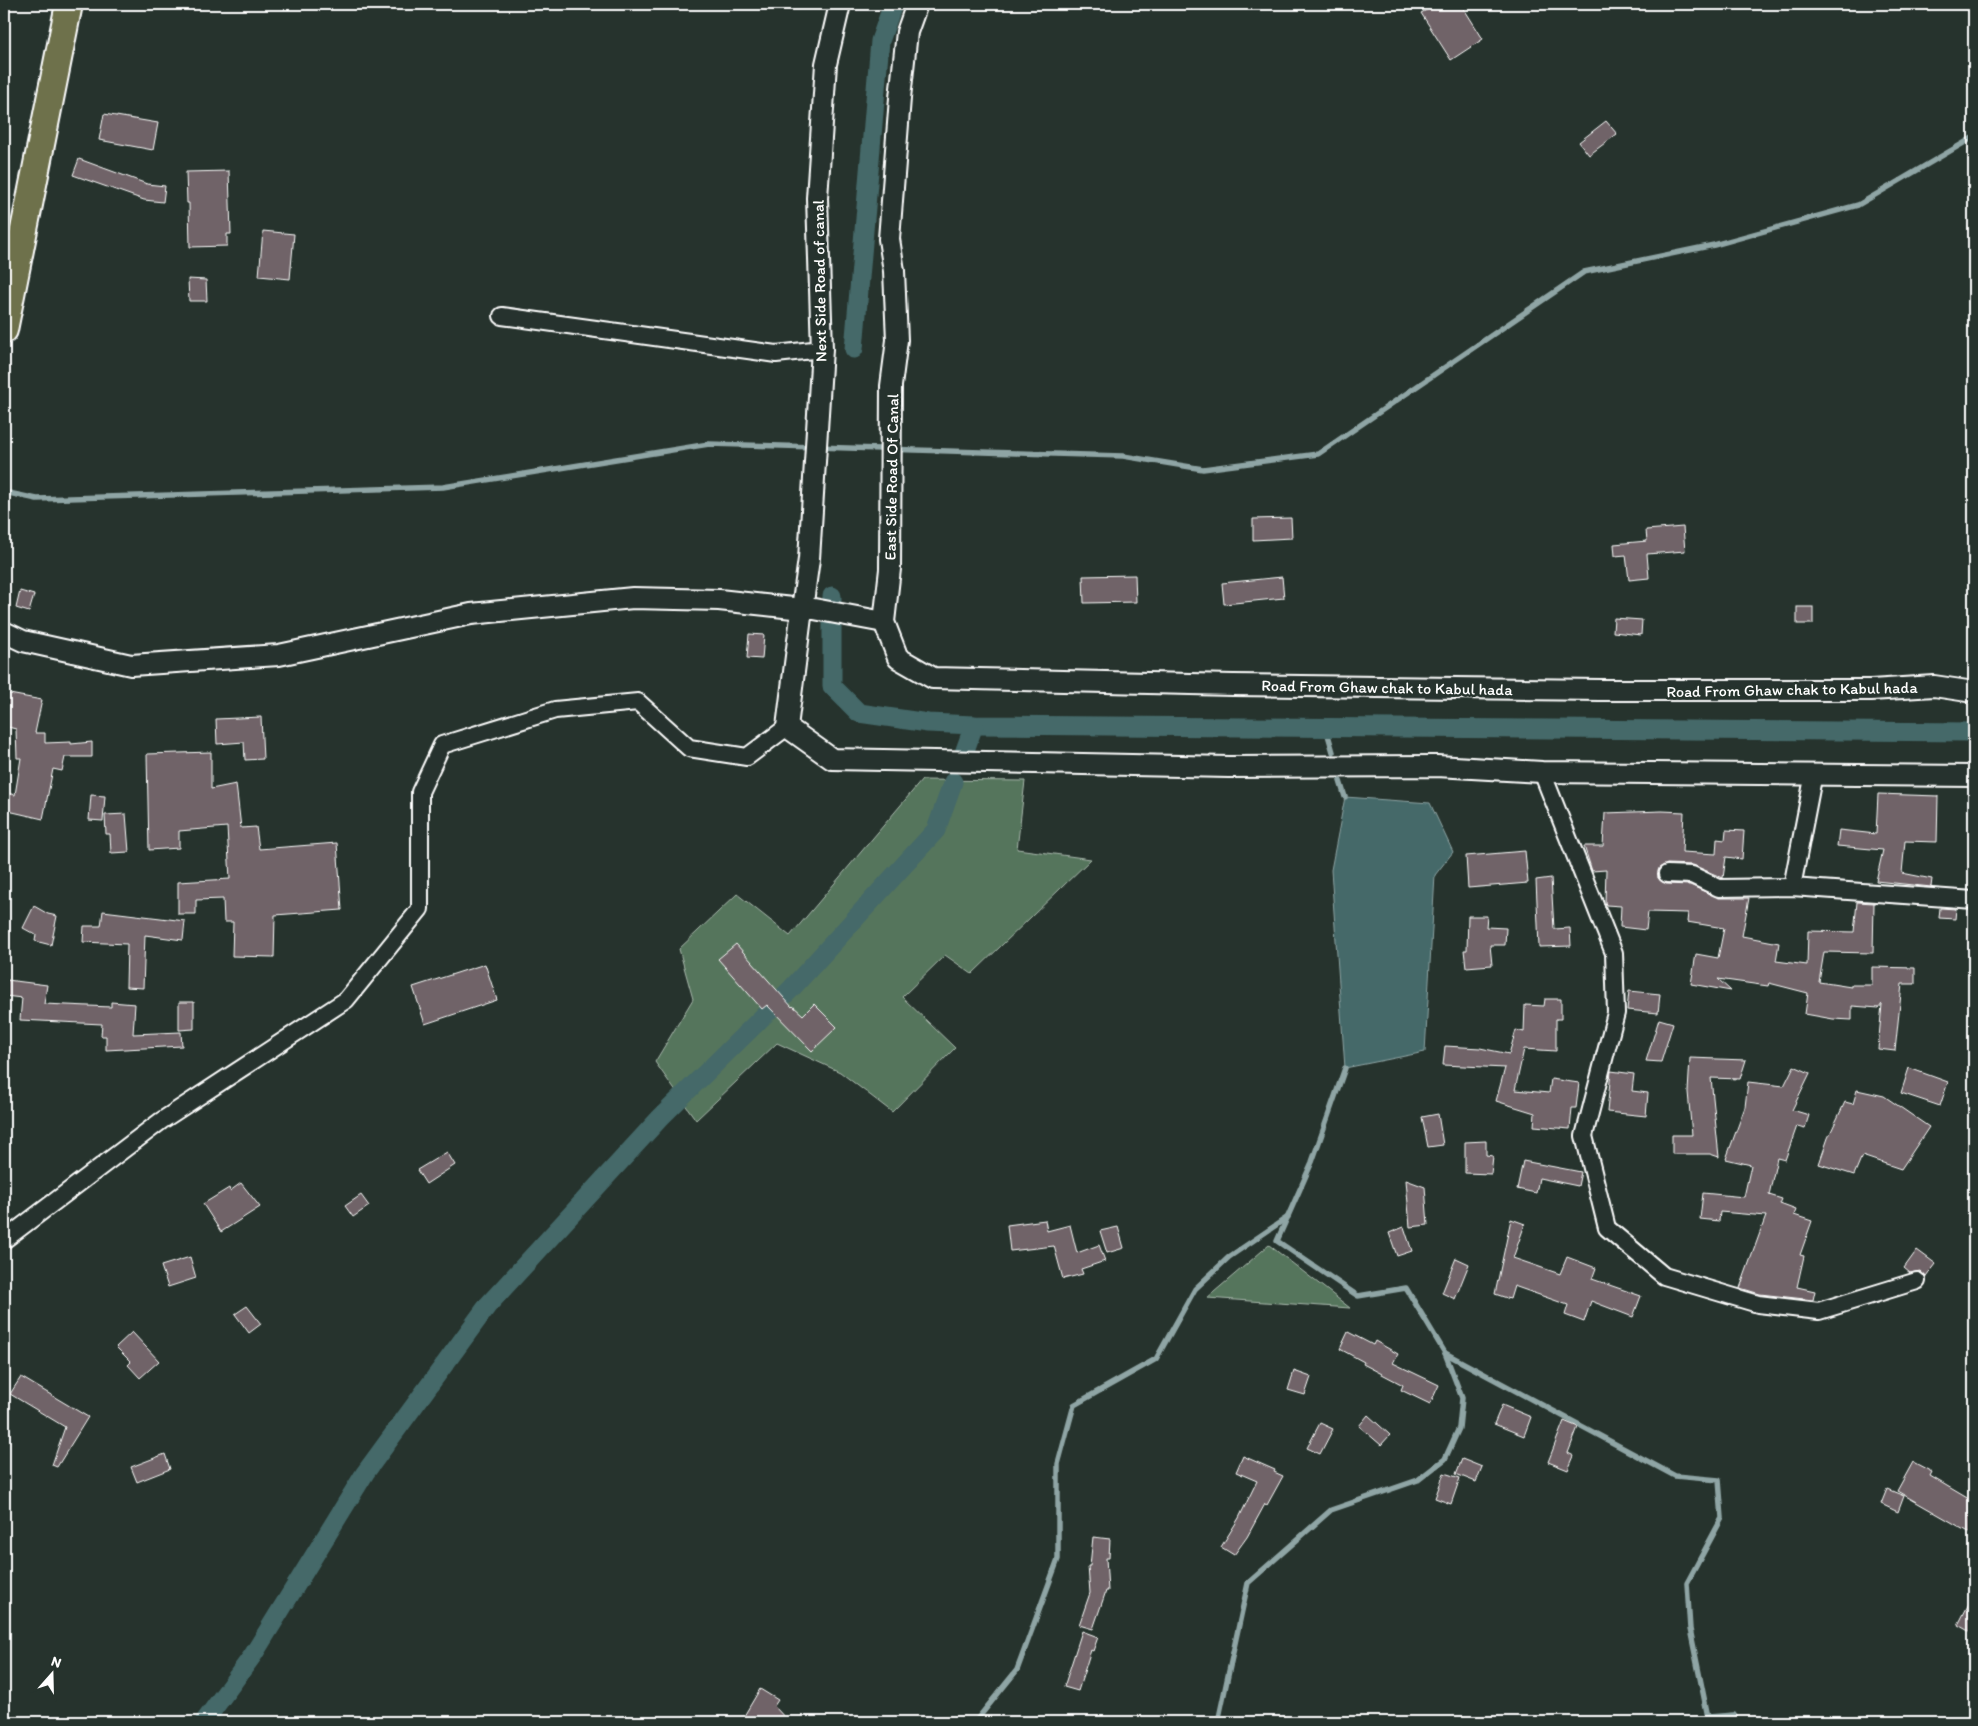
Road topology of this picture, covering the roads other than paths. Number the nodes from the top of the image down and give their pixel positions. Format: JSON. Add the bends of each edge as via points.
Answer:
{"nodes":[{"id":1,"x":69,"y":4,"type":"edge"},
{"id":2,"x":840,"y":4,"type":"edge"},
{"id":3,"x":917,"y":4,"type":"edge"},
{"id":4,"x":502,"y":316,"type":"dead end"},
{"id":5,"x":4,"y":330,"type":"edge"},
{"id":6,"x":822,"y":349,"type":"junction"},
{"id":7,"x":890,"y":569,"type":"joint"},
{"id":8,"x":808,"y":609,"type":"junction"},
{"id":9,"x":875,"y":620,"type":"junction"},
{"id":10,"x":4,"y":632,"type":"edge"},
{"id":11,"x":1974,"y":692,"type":"edge"},
{"id":12,"x":787,"y":727,"type":"junction"},
{"id":13,"x":1542,"y":772,"type":"junction"},
{"id":14,"x":1814,"y":773,"type":"junction"},
{"id":15,"x":1974,"y":776,"type":"edge"},
{"id":16,"x":1667,"y":874,"type":"dead end"},
{"id":17,"x":1792,"y":887,"type":"junction"},
{"id":18,"x":1974,"y":900,"type":"edge"},
{"id":19,"x":4,"y":1240,"type":"edge"},
{"id":20,"x":1917,"y":1281,"type":"dead end"}],
"edges":[{"from":1,"to":5,"type":"highway"},
{"from":2,"to":6,"type":"street","name":"Next Side Road of canal","via":[[826,64],[816,198]]},
{"from":3,"to":7,"type":"street","name":"East Side Road Of Canal","via":[[907,32],[889,239],[897,340],[892,386]]},
{"from":4,"to":6,"type":"street","via":[[776,354]]},
{"from":6,"to":8,"type":"street","name":"Next Side Road of canal"},
{"from":7,"to":9,"type":"street","name":"Road From Ghaw chak to Kabul hada"},
{"from":8,"to":9,"type":"street"},
{"from":8,"to":10,"type":"street","via":[[719,600],[633,598],[471,614],[279,655],[131,665],[23,641]]},
{"from":8,"to":12,"type":"street","name":"Next Side Road of canal"},
{"from":9,"to":11,"type":"street","name":"Road From Ghaw chak to Kabul hada","via":[[898,658],[933,678],[1600,690],[1871,690],[1934,686]]},
{"from":12,"to":13,"type":"street","via":[[832,759],[1228,767],[1437,766]]},
{"from":12,"to":19,"type":"street","via":[[747,757],[689,748],[638,702],[555,710],[442,745],[420,792],[420,909],[346,1000],[161,1121]]},
{"from":13,"to":14,"type":"street"},
{"from":13,"to":20,"type":"street","via":[[1614,953],[1616,1013],[1584,1136],[1607,1228],[1664,1276],[1758,1304],[1819,1311]]},
{"from":14,"to":15,"type":"street"},
{"from":14,"to":17,"type":"street"},
{"from":16,"to":17,"type":"street","via":[[1692,876],[1719,888]]},
{"from":17,"to":18,"type":"street"}]}
